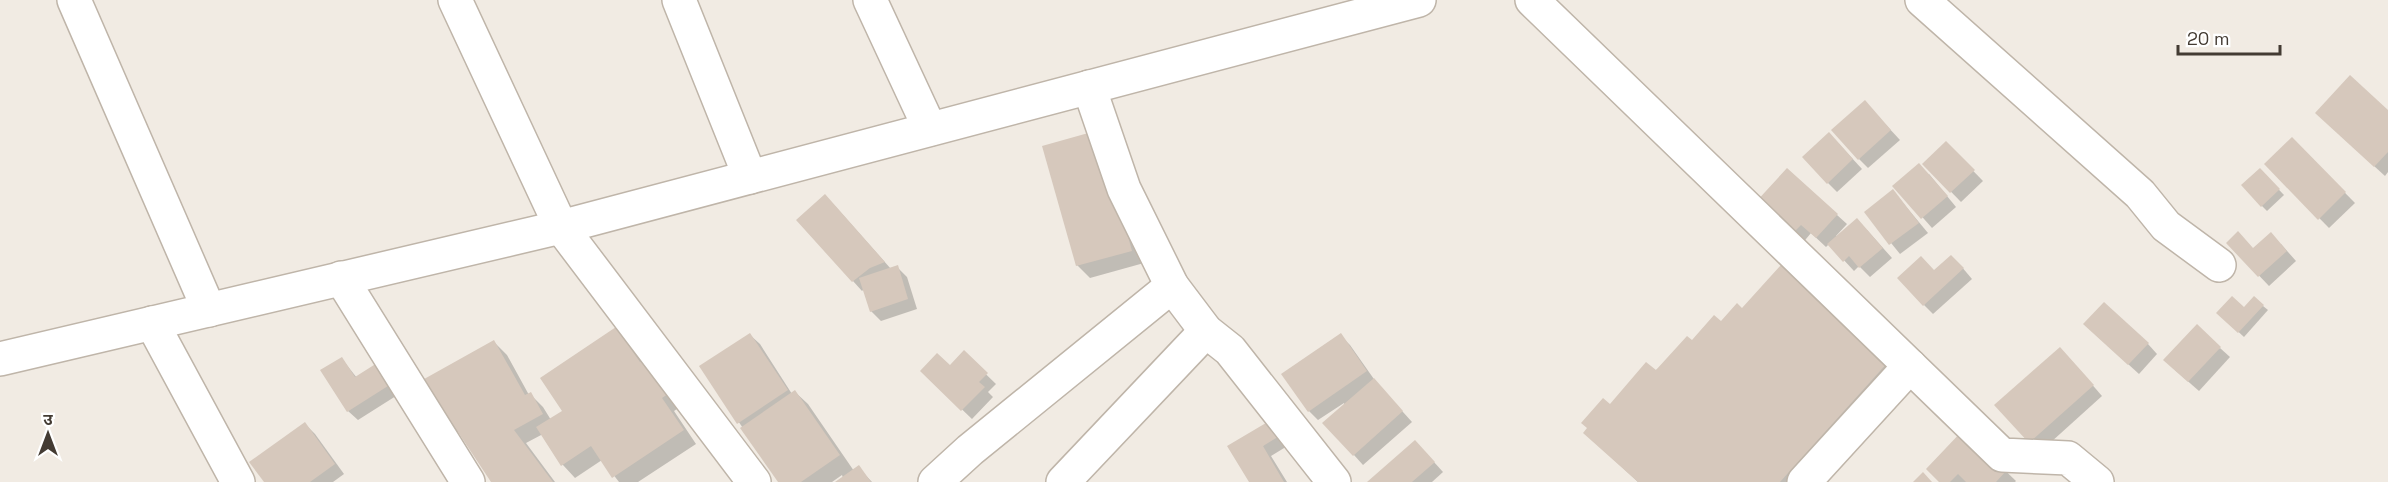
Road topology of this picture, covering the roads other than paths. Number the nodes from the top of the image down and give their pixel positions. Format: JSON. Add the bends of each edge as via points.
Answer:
{"nodes":[{"id":1,"x":74,"y":0,"type":"edge"},
{"id":2,"x":455,"y":0,"type":"edge"},
{"id":3,"x":679,"y":0,"type":"edge"},
{"id":4,"x":870,"y":0,"type":"edge"},
{"id":5,"x":1419,"y":0,"type":"edge"},
{"id":6,"x":1532,"y":0,"type":"edge"},
{"id":7,"x":1922,"y":0,"type":"edge"},
{"id":8,"x":1089,"y":87,"type":"junction"},
{"id":9,"x":930,"y":129,"type":"junction"},
{"id":10,"x":750,"y":177,"type":"junction"},
{"id":11,"x":561,"y":227,"type":"junction"},
{"id":12,"x":2219,"y":265,"type":"dead end"},
{"id":13,"x":341,"y":278,"type":"junction"},
{"id":14,"x":1172,"y":286,"type":"junction"},
{"id":15,"x":209,"y":310,"type":"junction"},
{"id":16,"x":152,"y":323,"type":"junction"},
{"id":17,"x":1206,"y":331,"type":"junction"},
{"id":18,"x":0,"y":358,"type":"edge"},
{"id":19,"x":1910,"y":366,"type":"junction"},
{"id":20,"x":238,"y":482,"type":"edge"},
{"id":21,"x":468,"y":482,"type":"edge"},
{"id":22,"x":754,"y":482,"type":"edge"},
{"id":23,"x":935,"y":482,"type":"edge"},
{"id":24,"x":1063,"y":482,"type":"edge"},
{"id":25,"x":1334,"y":482,"type":"edge"},
{"id":26,"x":1804,"y":482,"type":"edge"},
{"id":27,"x":2097,"y":482,"type":"edge"}],
"edges":[{"from":1,"to":15,"type":"street"},
{"from":2,"to":11,"type":"street"},
{"from":3,"to":10,"type":"street"},
{"from":4,"to":9,"type":"street"},
{"from":5,"to":8,"type":"street"},
{"from":6,"to":19,"type":"street"},
{"from":7,"to":12,"type":"street","via":[[2140,194],[2166,226]]},
{"from":8,"to":9,"type":"street"},
{"from":8,"to":14,"type":"street","via":[[1124,189]]},
{"from":9,"to":10,"type":"street"},
{"from":10,"to":11,"type":"street"},
{"from":11,"to":13,"type":"street"},
{"from":11,"to":22,"type":"street"},
{"from":13,"to":15,"type":"street"},
{"from":13,"to":21,"type":"street"},
{"from":14,"to":17,"type":"street"},
{"from":14,"to":23,"type":"street"},
{"from":15,"to":16,"type":"street"},
{"from":16,"to":18,"type":"street"},
{"from":16,"to":20,"type":"street"},
{"from":17,"to":24,"type":"street"},
{"from":17,"to":25,"type":"street","via":[[1230,350]]},
{"from":19,"to":26,"type":"street"},
{"from":19,"to":27,"type":"street","via":[[2002,455],[2068,458]]}]}
